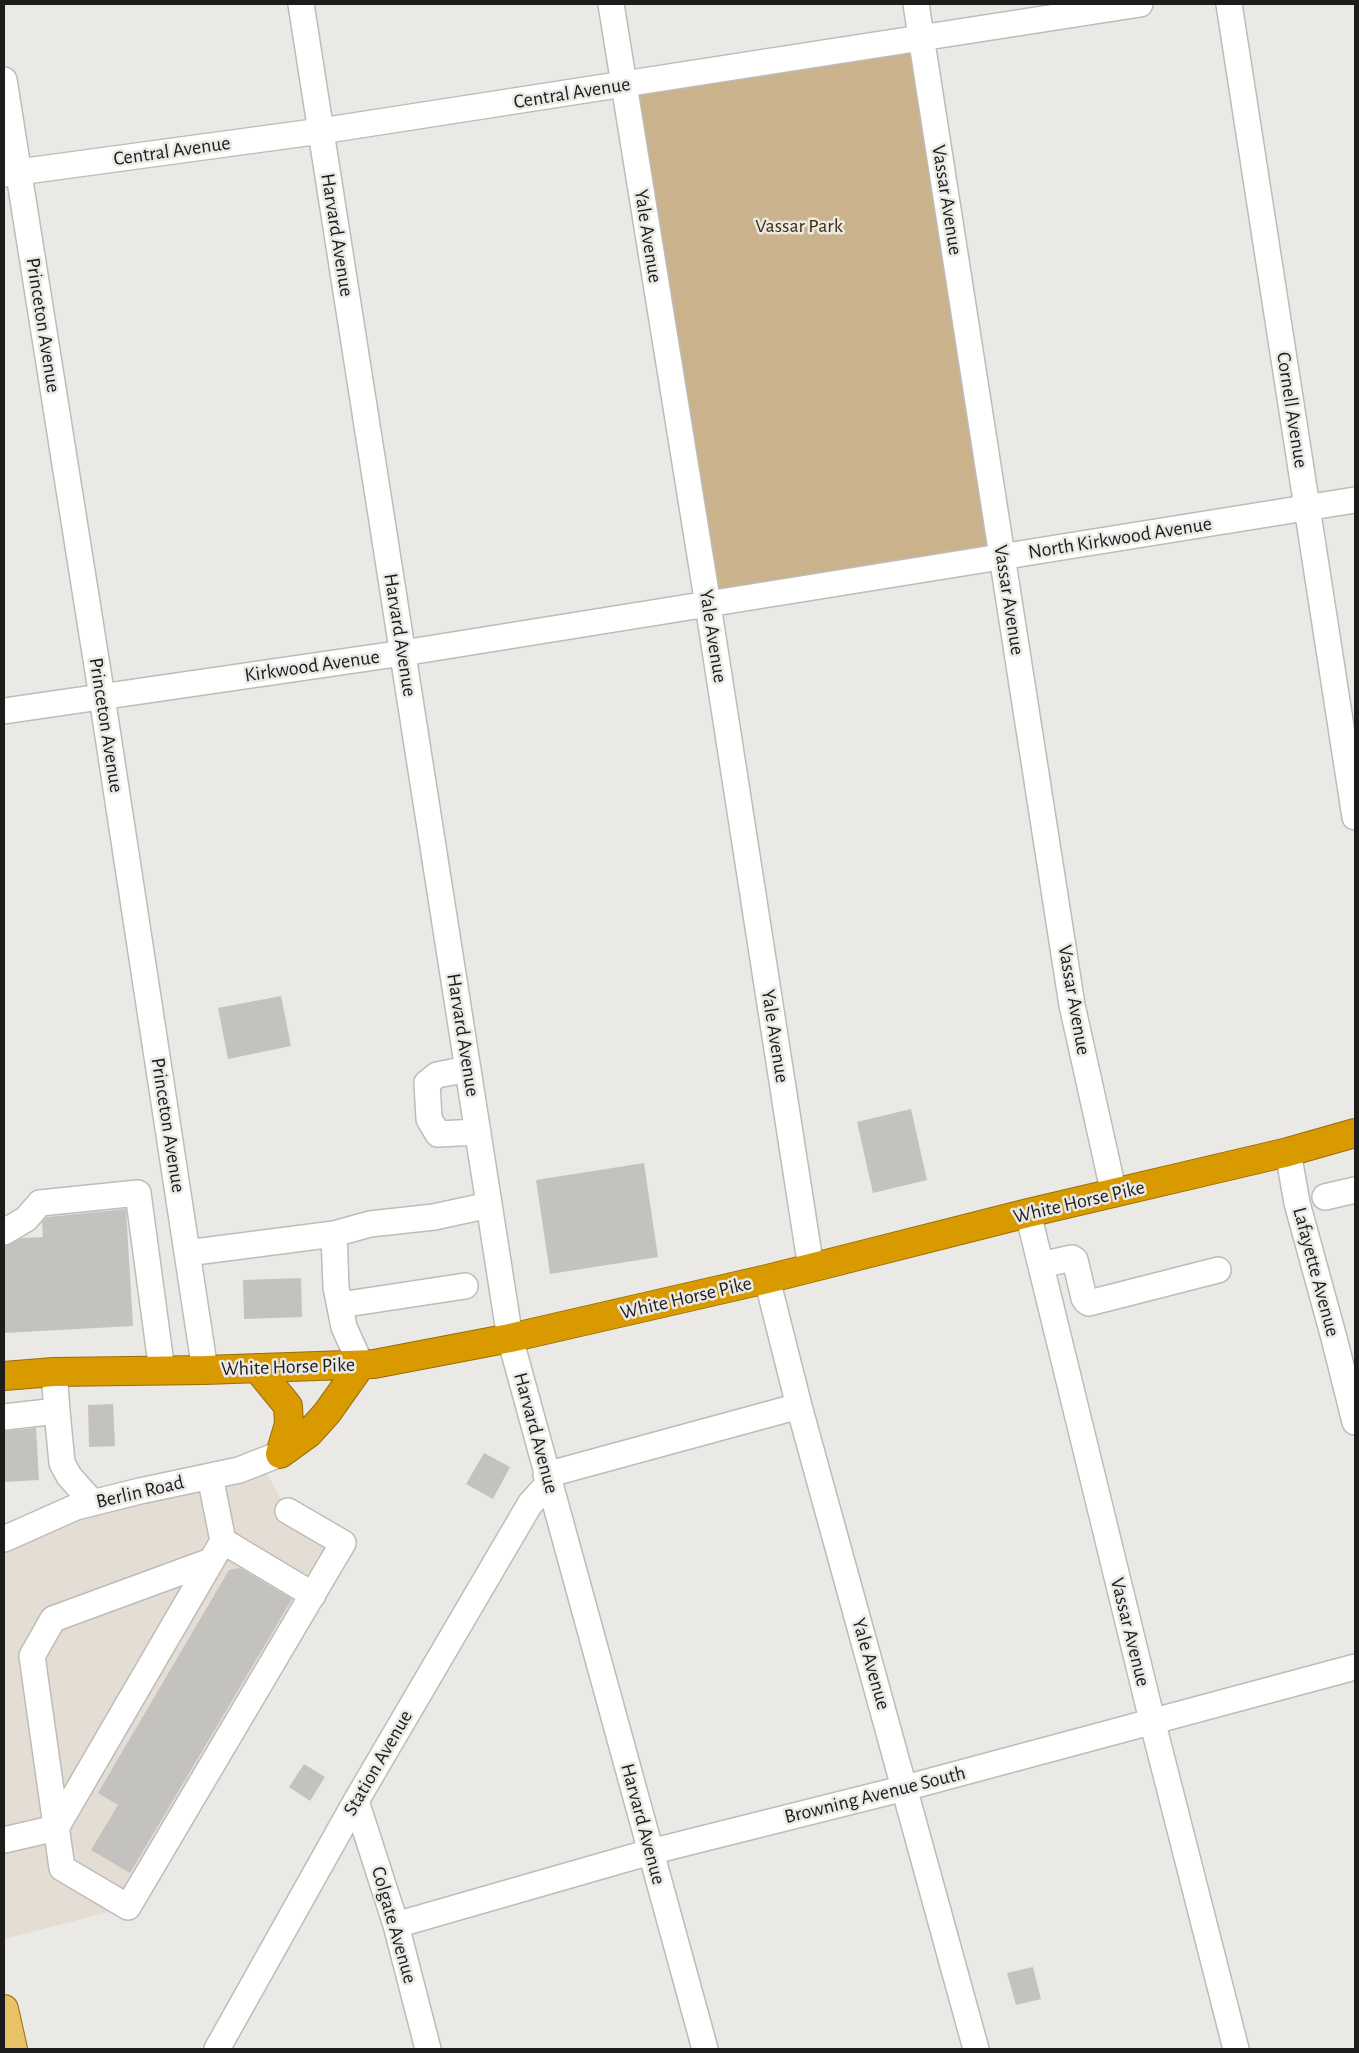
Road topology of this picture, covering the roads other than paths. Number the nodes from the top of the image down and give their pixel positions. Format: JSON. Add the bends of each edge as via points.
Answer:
{"nodes":[{"id":1,"x":301,"y":4,"type":"edge"},
{"id":2,"x":611,"y":4,"type":"edge"},
{"id":3,"x":916,"y":4,"type":"edge"},
{"id":4,"x":1140,"y":4,"type":"edge"},
{"id":5,"x":1229,"y":4,"type":"edge"},
{"id":6,"x":921,"y":36,"type":"junction"},
{"id":7,"x":4,"y":80,"type":"edge"},
{"id":8,"x":624,"y":86,"type":"junction"},
{"id":9,"x":321,"y":132,"type":"junction"},
{"id":10,"x":11,"y":172,"type":"edge"},
{"id":11,"x":1355,"y":500,"type":"edge"},
{"id":12,"x":1307,"y":508,"type":"junction"},
{"id":13,"x":1003,"y":558,"type":"junction"},
{"id":14,"x":708,"y":605,"type":"junction"},
{"id":15,"x":402,"y":653,"type":"junction"},
{"id":16,"x":102,"y":697,"type":"junction"},
{"id":17,"x":4,"y":711,"type":"edge"},
{"id":18,"x":1355,"y":816,"type":"edge"},
{"id":19,"x":468,"y":1069,"type":"junction"},
{"id":20,"x":478,"y":1132,"type":"junction"},
{"id":21,"x":1355,"y":1133,"type":"edge"},
{"id":22,"x":1288,"y":1152,"type":"junction"},
{"id":23,"x":1355,"y":1190,"type":"edge"},
{"id":24,"x":1114,"y":1194,"type":"junction"},
{"id":25,"x":1325,"y":1197,"type":"dead end"},
{"id":26,"x":489,"y":1205,"type":"junction"},
{"id":27,"x":1028,"y":1213,"type":"junction"},
{"id":28,"x":182,"y":1220,"type":"junction"},
{"id":29,"x":142,"y":1223,"type":"junction"},
{"id":30,"x":4,"y":1232,"type":"edge"},
{"id":31,"x":334,"y":1234,"type":"junction"},
{"id":32,"x":187,"y":1253,"type":"junction"},
{"id":33,"x":1041,"y":1265,"type":"junction"},
{"id":34,"x":812,"y":1268,"type":"junction"},
{"id":35,"x":1218,"y":1270,"type":"dead end"},
{"id":36,"x":767,"y":1279,"type":"junction"},
{"id":37,"x":465,"y":1286,"type":"dead end"},
{"id":38,"x":340,"y":1305,"type":"junction"},
{"id":39,"x":1345,"y":1336,"type":"edge"},
{"id":40,"x":510,"y":1338,"type":"junction"},
{"id":41,"x":361,"y":1365,"type":"junction"},
{"id":42,"x":257,"y":1368,"type":"junction"},
{"id":43,"x":204,"y":1370,"type":"junction"},
{"id":44,"x":162,"y":1371,"type":"junction"},
{"id":45,"x":54,"y":1372,"type":"junction"},
{"id":46,"x":4,"y":1376,"type":"edge"},
{"id":47,"x":799,"y":1406,"type":"junction"},
{"id":48,"x":56,"y":1411,"type":"junction"},
{"id":49,"x":4,"y":1417,"type":"edge"},
{"id":50,"x":1355,"y":1422,"type":"edge"},
{"id":51,"x":280,"y":1454,"type":"junction"},
{"id":52,"x":210,"y":1476,"type":"junction"},
{"id":53,"x":548,"y":1479,"type":"junction"},
{"id":54,"x":93,"y":1503,"type":"junction"},
{"id":55,"x":288,"y":1511,"type":"dead end"},
{"id":56,"x":4,"y":1539,"type":"edge"},
{"id":57,"x":217,"y":1551,"type":"junction"},
{"id":58,"x":313,"y":1595,"type":"junction"},
{"id":59,"x":1355,"y":1668,"type":"edge"},
{"id":60,"x":1152,"y":1720,"type":"junction"},
{"id":61,"x":905,"y":1788,"type":"junction"},
{"id":62,"x":356,"y":1801,"type":"junction"},
{"id":63,"x":56,"y":1828,"type":"junction"},
{"id":64,"x":4,"y":1840,"type":"edge"},
{"id":65,"x":650,"y":1852,"type":"junction"},
{"id":66,"x":396,"y":1925,"type":"junction"},
{"id":67,"x":4,"y":2009,"type":"edge"},
{"id":68,"x":13,"y":2049,"type":"edge"},
{"id":69,"x":217,"y":2049,"type":"edge"},
{"id":70,"x":428,"y":2049,"type":"edge"},
{"id":71,"x":705,"y":2049,"type":"edge"},
{"id":72,"x":976,"y":2049,"type":"edge"},
{"id":73,"x":1236,"y":2049,"type":"edge"}],
"edges":[{"from":1,"to":9,"type":"street","name":"Harvard Avenue"},
{"from":2,"to":8,"type":"street","name":"Yale Avenue"},
{"from":3,"to":6,"type":"street","name":"Vassar Avenue"},
{"from":4,"to":6,"type":"street","name":"Central Avenue"},
{"from":5,"to":12,"type":"street","name":"Cornell Avenue"},
{"from":6,"to":8,"type":"street","name":"Central Avenue"},
{"from":6,"to":13,"type":"street","name":"Vassar Avenue"},
{"from":7,"to":10,"type":"street","name":"Princeton Avenue"},
{"from":8,"to":9,"type":"street","name":"Central Avenue"},
{"from":8,"to":14,"type":"street","name":"Yale Avenue"},
{"from":9,"to":10,"type":"street","name":"Central Avenue"},
{"from":9,"to":15,"type":"street","name":"Harvard Avenue"},
{"from":10,"to":16,"type":"street","name":"Princeton Avenue"},
{"from":11,"to":12,"type":"street","name":"North Kirkwood Avenue"},
{"from":12,"to":13,"type":"street","name":"North Kirkwood Avenue"},
{"from":12,"to":18,"type":"street","name":"Cornell Avenue"},
{"from":13,"to":14,"type":"street","name":"North Kirkwood Avenue"},
{"from":13,"to":24,"type":"street","name":"Vassar Avenue","via":[[1072,1005]]},
{"from":14,"to":15,"type":"street","name":"Kirkwood Avenue"},
{"from":14,"to":34,"type":"street","name":"Yale Avenue"},
{"from":15,"to":16,"type":"street","name":"Kirkwood Avenue"},
{"from":15,"to":19,"type":"street","name":"Harvard Avenue"},
{"from":16,"to":17,"type":"street","name":"Kirkwood Avenue"},
{"from":16,"to":28,"type":"street","name":"Princeton Avenue"},
{"from":19,"to":20,"type":"street","name":"Harvard Avenue"},
{"from":19,"to":20,"type":"street","via":[[437,1075],[427,1083],[429,1119],[438,1134]]},
{"from":20,"to":26,"type":"street","name":"Harvard Avenue"},
{"from":21,"to":22,"type":"highway","name":"White Horse Pike"},
{"from":22,"to":24,"type":"highway","name":"White Horse Pike"},
{"from":22,"to":39,"type":"street","name":"Lafayette Avenue","via":[[1297,1203]]},
{"from":23,"to":25,"type":"street"},
{"from":24,"to":27,"type":"highway","name":"White Horse Pike"},
{"from":26,"to":31,"type":"street","via":[[434,1217],[370,1224]]},
{"from":26,"to":40,"type":"street","name":"Harvard Avenue"},
{"from":27,"to":33,"type":"street","name":"Vassar Avenue"},
{"from":27,"to":34,"type":"highway","name":"White Horse Pike"},
{"from":28,"to":29,"type":"street"},
{"from":28,"to":32,"type":"street","name":"Princeton Avenue"},
{"from":29,"to":30,"type":"street","via":[[138,1194],[40,1203],[26,1220]]},
{"from":29,"to":44,"type":"street"},
{"from":31,"to":32,"type":"street"},
{"from":31,"to":38,"type":"street"},
{"from":32,"to":43,"type":"street","name":"Princeton Avenue"},
{"from":33,"to":35,"type":"street","via":[[1075,1260],[1086,1302]]},
{"from":33,"to":60,"type":"street","name":"Vassar Avenue"},
{"from":34,"to":36,"type":"highway","name":"White Horse Pike"},
{"from":36,"to":40,"type":"highway","name":"White Horse Pike"},
{"from":36,"to":47,"type":"street","name":"Yale Avenue"},
{"from":37,"to":38,"type":"street"},
{"from":38,"to":41,"type":"street","via":[[344,1327]]},
{"from":39,"to":50,"type":"street","name":"Lafayette Avenue"},
{"from":40,"to":41,"type":"highway","name":"White Horse Pike"},
{"from":40,"to":53,"type":"street","name":"Harvard Avenue"},
{"from":41,"to":42,"type":"highway","name":"White Horse Pike"},
{"from":41,"to":51,"type":"highway","via":[[309,1433]]},
{"from":42,"to":43,"type":"highway","name":"White Horse Pike"},
{"from":42,"to":51,"type":"highway","via":[[288,1406],[289,1424]]},
{"from":43,"to":44,"type":"highway","name":"White Horse Pike"},
{"from":44,"to":45,"type":"highway","name":"White Horse Pike"},
{"from":45,"to":46,"type":"highway","name":"White Horse Pike"},
{"from":45,"to":48,"type":"street"},
{"from":47,"to":53,"type":"street"},
{"from":47,"to":61,"type":"street","name":"Yale Avenue"},
{"from":48,"to":49,"type":"street"},
{"from":48,"to":54,"type":"street","via":[[62,1463]]},
{"from":51,"to":52,"type":"street","name":"Berlin Road","via":[[239,1470]]},
{"from":52,"to":54,"type":"street","name":"Berlin Road"},
{"from":52,"to":57,"type":"street"},
{"from":53,"to":62,"type":"street","name":"Station Avenue","via":[[530,1504]]},
{"from":53,"to":65,"type":"street","name":"Harvard Avenue"},
{"from":54,"to":56,"type":"street","name":"Berlin Road","via":[[76,1507]]},
{"from":55,"to":58,"type":"street","via":[[343,1543]]},
{"from":57,"to":58,"type":"street"},
{"from":57,"to":63,"type":"street"},
{"from":57,"to":63,"type":"street","via":[[53,1619],[32,1656]]},
{"from":58,"to":63,"type":"street","via":[[128,1907],[62,1868]]},
{"from":59,"to":60,"type":"street","name":"Browning Avenue South"},
{"from":60,"to":61,"type":"street","name":"Browning Avenue South"},
{"from":60,"to":73,"type":"street","name":"Vassar Avenue"},
{"from":61,"to":65,"type":"street","name":"Browning Avenue South"},
{"from":61,"to":72,"type":"street","name":"Yale Avenue"},
{"from":62,"to":66,"type":"street","name":"Colgate Avenue"},
{"from":62,"to":69,"type":"street","name":"Station Avenue"},
{"from":63,"to":64,"type":"street"},
{"from":65,"to":66,"type":"street","name":"Browning Avenue South"},
{"from":65,"to":71,"type":"street","name":"Harvard Avenue"},
{"from":66,"to":70,"type":"street","name":"Colgate Avenue"},
{"from":67,"to":68,"type":"main road"}]}
